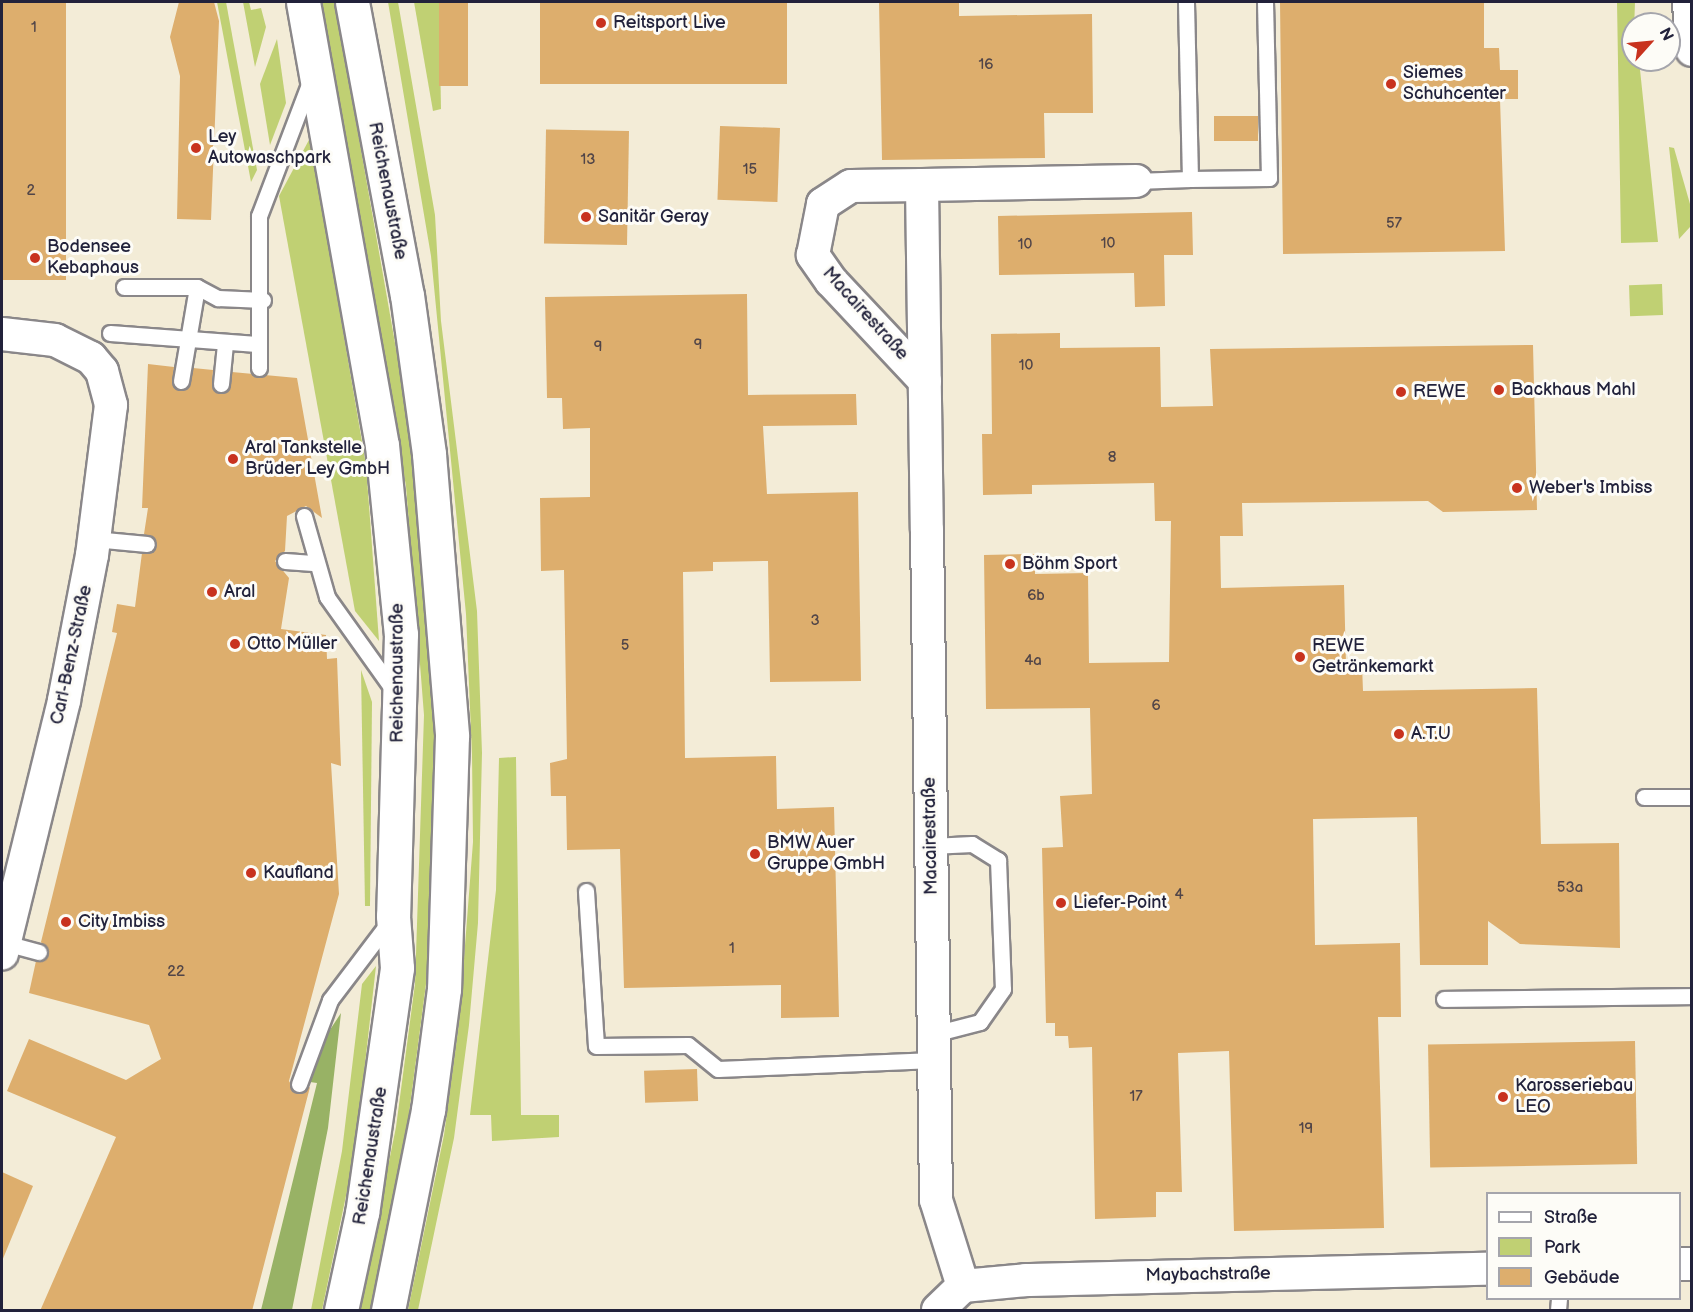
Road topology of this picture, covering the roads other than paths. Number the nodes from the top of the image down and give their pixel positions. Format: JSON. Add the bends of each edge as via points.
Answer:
{"nodes":[{"id":1,"x":303,"y":2,"type":"edge"},
{"id":2,"x":352,"y":2,"type":"edge"},
{"id":3,"x":1186,"y":2,"type":"edge"},
{"id":4,"x":1265,"y":2,"type":"edge"},
{"id":5,"x":1689,"y":2,"type":"edge"},
{"id":6,"x":1692,"y":50,"type":"edge"},
{"id":7,"x":316,"y":65,"type":"junction"},
{"id":8,"x":1190,"y":179,"type":"junction"},
{"id":9,"x":1136,"y":181,"type":"joint"},
{"id":10,"x":922,"y":185,"type":"junction"},
{"id":11,"x":124,"y":287,"type":"dead end"},
{"id":12,"x":197,"y":287,"type":"junction"},
{"id":13,"x":263,"y":300,"type":"junction"},
{"id":14,"x":110,"y":333,"type":"dead end"},
{"id":15,"x":2,"y":334,"type":"edge"},
{"id":16,"x":189,"y":340,"type":"junction"},
{"id":17,"x":225,"y":344,"type":"junction"},
{"id":18,"x":257,"y":344,"type":"junction"},
{"id":19,"x":259,"y":368,"type":"dead end"},
{"id":20,"x":180,"y":381,"type":"dead end"},
{"id":21,"x":925,"y":381,"type":"junction"},
{"id":22,"x":221,"y":384,"type":"dead end"},
{"id":23,"x":304,"y":516,"type":"dead end"},
{"id":24,"x":94,"y":539,"type":"junction"},
{"id":25,"x":147,"y":544,"type":"dead end"},
{"id":26,"x":285,"y":561,"type":"dead end"},
{"id":27,"x":316,"y":563,"type":"junction"},
{"id":28,"x":398,"y":696,"type":"junction"},
{"id":29,"x":1644,"y":797,"type":"dead end"},
{"id":30,"x":1692,"y":797,"type":"edge"},
{"id":31,"x":931,"y":846,"type":"junction"},
{"id":32,"x":586,"y":891,"type":"dead end"},
{"id":33,"x":393,"y":916,"type":"junction"},
{"id":34,"x":3,"y":948,"type":"edge"},
{"id":35,"x":39,"y":952,"type":"dead end"},
{"id":36,"x":1692,"y":996,"type":"edge"},
{"id":37,"x":1444,"y":999,"type":"dead end"},
{"id":38,"x":934,"y":1047,"type":"junction"},
{"id":39,"x":299,"y":1084,"type":"dead end"},
{"id":40,"x":1486,"y":1269,"type":"edge"},
{"id":41,"x":963,"y":1286,"type":"junction"},
{"id":42,"x":341,"y":1311,"type":"edge"},
{"id":43,"x":388,"y":1311,"type":"edge"},
{"id":44,"x":938,"y":1311,"type":"edge"}],
"edges":[{"from":1,"to":7,"type":"main road","name":"Reichenaustraße"},
{"from":2,"to":43,"type":"main road","name":"Reichenaustraße","via":[[407,295],[429,454],[452,736],[444,990],[428,1110]]},
{"from":3,"to":8,"type":"lane"},
{"from":4,"to":8,"type":"lane","via":[[1269,178]]},
{"from":5,"to":6,"type":"street"},
{"from":7,"to":13,"type":"lane","via":[[259,216]]},
{"from":7,"to":28,"type":"main road","name":"Reichenaustraße","via":[[383,457],[401,634]]},
{"from":8,"to":9,"type":"lane"},
{"from":9,"to":10,"type":"street","name":"Macairestraße"},
{"from":10,"to":21,"type":"street","name":"Macairestraße"},
{"from":10,"to":21,"type":"street","name":"Macairestraße","via":[[851,186],[836,195],[823,204],[813,255],[831,281]]},
{"from":11,"to":12,"type":"lane"},
{"from":12,"to":13,"type":"lane","via":[[218,298]]},
{"from":12,"to":16,"type":"lane"},
{"from":13,"to":18,"type":"lane"},
{"from":14,"to":16,"type":"lane"},
{"from":15,"to":24,"type":"street","name":"Carl-Benz-Straße","via":[[55,340],[92,358],[102,371],[111,405]]},
{"from":16,"to":17,"type":"lane"},
{"from":16,"to":20,"type":"lane"},
{"from":17,"to":18,"type":"lane"},
{"from":17,"to":22,"type":"lane"},
{"from":18,"to":19,"type":"lane"},
{"from":21,"to":31,"type":"street","name":"Macairestraße"},
{"from":23,"to":27,"type":"lane"},
{"from":24,"to":25,"type":"lane"},
{"from":24,"to":34,"type":"street","name":"Carl-Benz-Straße","via":[[64,701]]},
{"from":26,"to":27,"type":"lane"},
{"from":27,"to":28,"type":"lane","via":[[327,597]]},
{"from":28,"to":33,"type":"main road","name":"Reichenaustraße"},
{"from":29,"to":30,"type":"lane"},
{"from":31,"to":38,"type":"street","name":"Macairestraße"},
{"from":31,"to":38,"type":"lane","via":[[972,844],[998,860],[1003,978],[992,1010],[980,1022]]},
{"from":32,"to":38,"type":"lane","via":[[596,1046],[688,1045],[718,1069]]},
{"from":33,"to":39,"type":"lane","via":[[330,1000]]},
{"from":33,"to":42,"type":"main road","name":"Reichenaustraße","via":[[397,968],[386,1061]]},
{"from":34,"to":35,"type":"lane"},
{"from":36,"to":37,"type":"lane"},
{"from":38,"to":41,"type":"street","name":"Macairestraße","via":[[936,1200]]},
{"from":40,"to":41,"type":"street","name":"Maybachstraße"},
{"from":41,"to":44,"type":"street"}]}
